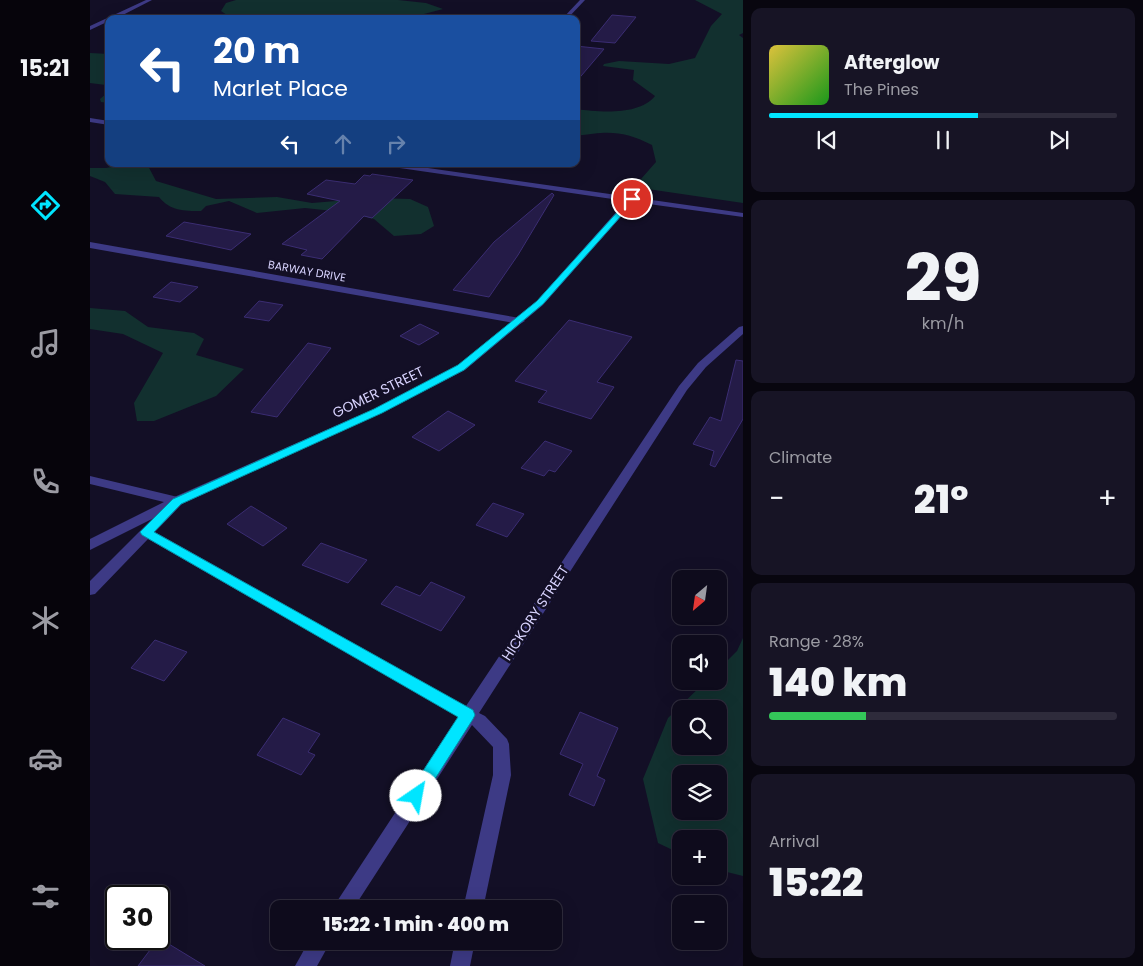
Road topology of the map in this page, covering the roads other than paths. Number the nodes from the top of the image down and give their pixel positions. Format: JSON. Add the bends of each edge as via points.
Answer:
{"nodes":[{"id":1,"x":150,"y":0,"type":"edge"},
{"id":2,"x":583,"y":0,"type":"edge"},
{"id":3,"x":118,"y":15,"type":"edge"},
{"id":4,"x":568,"y":15,"type":"edge"},
{"id":5,"x":105,"y":21,"type":"edge"},
{"id":6,"x":90,"y":28,"type":"edge"},
{"id":7,"x":90,"y":120,"type":"edge"},
{"id":8,"x":105,"y":122,"type":"edge"},
{"id":9,"x":423,"y":167,"type":"edge"},
{"id":10,"x":632,"y":199,"type":"junction"},
{"id":11,"x":743,"y":215,"type":"edge"},
{"id":12,"x":90,"y":245,"type":"edge"},
{"id":13,"x":520,"y":321,"type":"junction"},
{"id":14,"x":743,"y":329,"type":"edge"},
{"id":15,"x":90,"y":480,"type":"edge"},
{"id":16,"x":177,"y":502,"type":"junction"},
{"id":17,"x":146,"y":532,"type":"junction"},
{"id":18,"x":90,"y":545,"type":"edge"},
{"id":19,"x":90,"y":590,"type":"edge"},
{"id":20,"x":468,"y":715,"type":"junction"},
{"id":21,"x":348,"y":900,"type":"edge"},
{"id":22,"x":474,"y":900,"type":"edge"},
{"id":23,"x":315,"y":950,"type":"edge"},
{"id":24,"x":463,"y":950,"type":"edge"},
{"id":25,"x":305,"y":966,"type":"edge"},
{"id":26,"x":460,"y":966,"type":"edge"}],
"edges":[{"from":1,"to":3,"type":"street"},
{"from":2,"to":4,"type":"street"},
{"from":5,"to":6,"type":"street"},
{"from":7,"to":8,"type":"street"},
{"from":9,"to":10,"type":"street"},
{"from":10,"to":11,"type":"street"},
{"from":10,"to":13,"type":"street","name":"GOMER STREET","via":[[540,303]]},
{"from":12,"to":13,"type":"street","name":"BARWAY DRIVE"},
{"from":13,"to":16,"type":"street","name":"GOMER STREET","via":[[461,368],[378,411]]},
{"from":14,"to":20,"type":"street","name":"HICKORY STREET","via":[[702,365],[683,388]]},
{"from":15,"to":16,"type":"street"},
{"from":16,"to":17,"type":"street"},
{"from":16,"to":18,"type":"street","name":"GOMER STREET"},
{"from":17,"to":19,"type":"street"},
{"from":17,"to":20,"type":"street"},
{"from":20,"to":21,"type":"street","name":"HICKORY STREET"},
{"from":20,"to":22,"type":"street","via":[[479,721],[501,744],[502,775]]},
{"from":23,"to":25,"type":"street"},
{"from":24,"to":26,"type":"street"}]}
